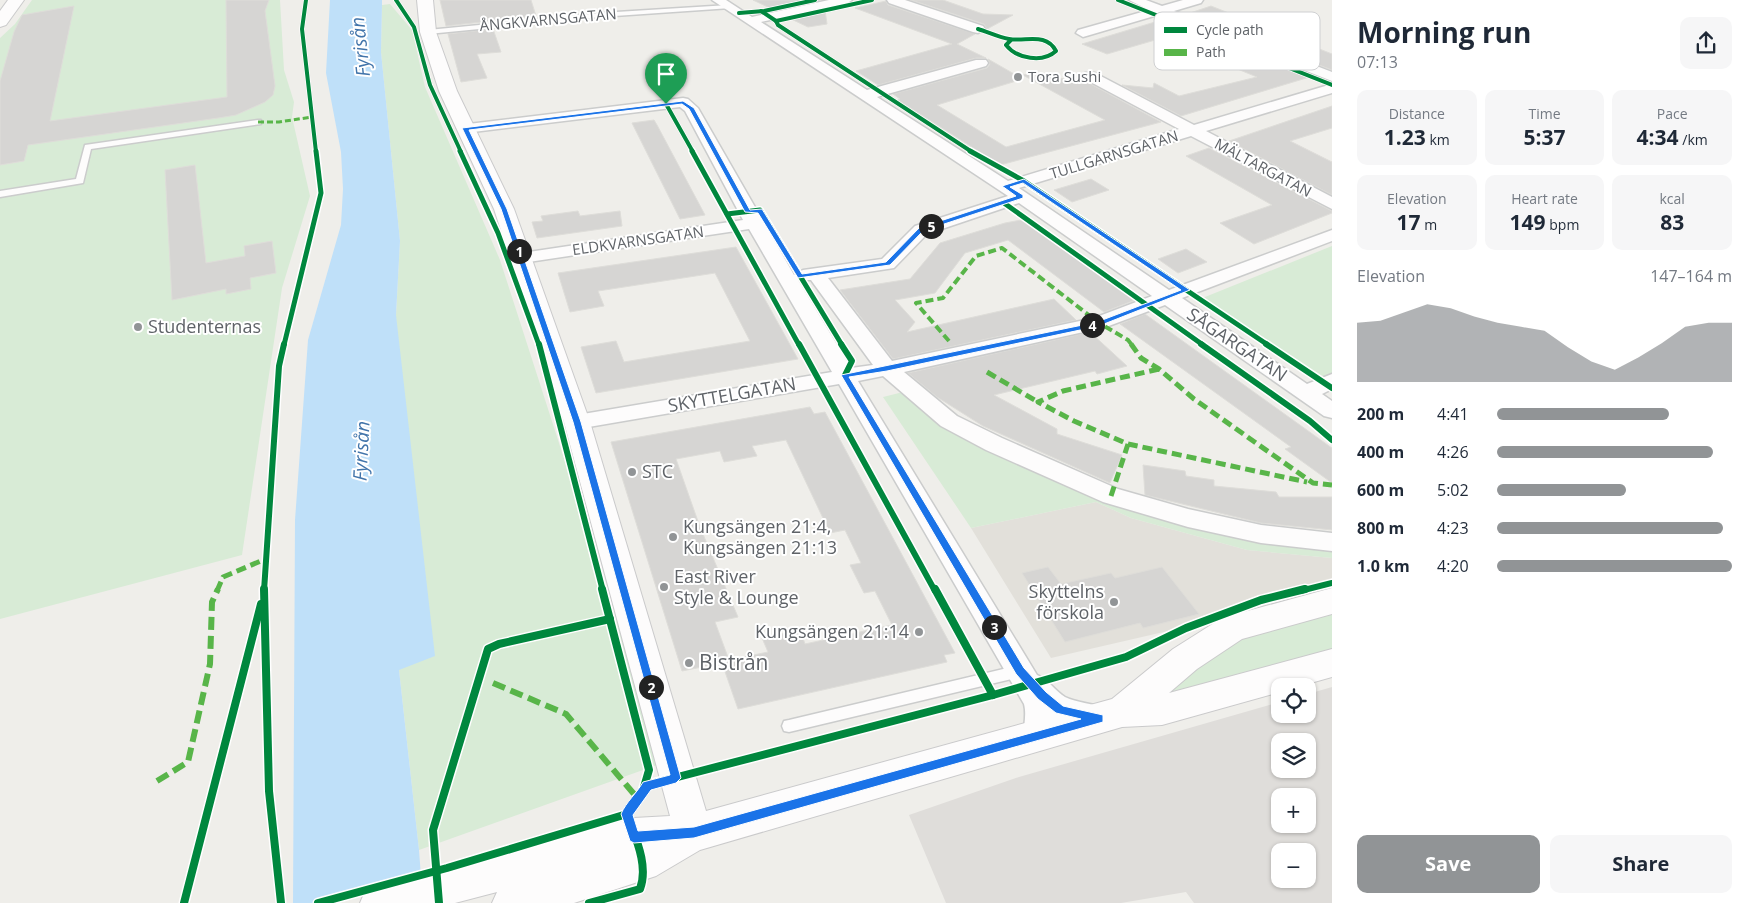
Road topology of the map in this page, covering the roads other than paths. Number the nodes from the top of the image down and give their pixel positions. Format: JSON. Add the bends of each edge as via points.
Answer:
{"nodes":[{"id":1,"x":16,"y":0,"type":"edge"},
{"id":2,"x":425,"y":0,"type":"edge"},
{"id":3,"x":846,"y":0,"type":"edge"},
{"id":4,"x":893,"y":0,"type":"edge"},
{"id":5,"x":1135,"y":0,"type":"edge"},
{"id":6,"x":1196,"y":0,"type":"edge"},
{"id":7,"x":723,"y":4,"type":"edge"},
{"id":8,"x":1159,"y":10,"type":"junction"},
{"id":9,"x":1164,"y":12,"type":"edge"},
{"id":10,"x":750,"y":21,"type":"junction"},
{"id":11,"x":0,"y":22,"type":"edge"},
{"id":12,"x":978,"y":29,"type":"dead end"},
{"id":13,"x":428,"y":32,"type":"junction"},
{"id":14,"x":1083,"y":33,"type":"dead end"},
{"id":15,"x":981,"y":63,"type":"dead end"},
{"id":16,"x":1314,"y":70,"type":"edge"},
{"id":17,"x":1090,"y":76,"type":"dead end"},
{"id":18,"x":1332,"y":77,"type":"edge"},
{"id":19,"x":1332,"y":88,"type":"edge"},
{"id":20,"x":867,"y":95,"type":"junction"},
{"id":21,"x":258,"y":122,"type":"dead end"},
{"id":22,"x":465,"y":128,"type":"junction"},
{"id":23,"x":1194,"y":131,"type":"junction"},
{"id":24,"x":1005,"y":186,"type":"junction"},
{"id":25,"x":0,"y":194,"type":"edge"},
{"id":26,"x":1021,"y":197,"type":"junction"},
{"id":27,"x":1332,"y":204,"type":"edge"},
{"id":28,"x":755,"y":223,"type":"junction"},
{"id":29,"x":1332,"y":235,"type":"edge"},
{"id":30,"x":522,"y":258,"type":"junction"},
{"id":31,"x":816,"y":275,"type":"junction"},
{"id":32,"x":787,"y":278,"type":"junction"},
{"id":33,"x":1167,"y":298,"type":"junction"},
{"id":34,"x":887,"y":369,"type":"junction"},
{"id":35,"x":845,"y":375,"type":"junction"},
{"id":36,"x":1332,"y":381,"type":"edge"},
{"id":37,"x":1306,"y":393,"type":"junction"},
{"id":38,"x":1332,"y":411,"type":"edge"},
{"id":39,"x":577,"y":422,"type":"junction"},
{"id":40,"x":1332,"y":542,"type":"edge"},
{"id":41,"x":1332,"y":601,"type":"edge"},
{"id":42,"x":1332,"y":663,"type":"edge"},
{"id":43,"x":1020,"y":671,"type":"junction"},
{"id":44,"x":1111,"y":715,"type":"junction"},
{"id":45,"x":789,"y":726,"type":"dead end"},
{"id":46,"x":1036,"y":737,"type":"junction"},
{"id":47,"x":694,"y":833,"type":"junction"},
{"id":48,"x":380,"y":903,"type":"edge"},
{"id":49,"x":512,"y":903,"type":"edge"}],
"edges":[{"from":1,"to":11,"type":"street"},
{"from":2,"to":13,"type":"street"},
{"from":3,"to":10,"type":"street"},
{"from":4,"to":12,"type":"street"},
{"from":5,"to":8,"type":"street"},
{"from":6,"to":8,"type":"street"},
{"from":7,"to":10,"type":"street","name":"ÅNGKVARNSGATAN"},
{"from":7,"to":13,"type":"lane","name":"ÅNGKVARNSGATAN"},
{"from":8,"to":9,"type":"street"},
{"from":8,"to":14,"type":"street"},
{"from":10,"to":20,"type":"street","name":"SÅGARGATAN"},
{"from":13,"to":22,"type":"street","via":[[448,91]]},
{"from":15,"to":20,"type":"street"},
{"from":16,"to":18,"type":"street"},
{"from":17,"to":23,"type":"street","name":"TULLGARNSGATAN"},
{"from":19,"to":23,"type":"street","name":"TULLGARNSGATAN"},
{"from":20,"to":24,"type":"street","name":"SÅGARGATAN"},
{"from":21,"to":25,"type":"lane","via":[[88,147],[80,181]]},
{"from":22,"to":28,"type":"street","via":[[683,102],[691,108]]},
{"from":22,"to":30,"type":"street","via":[[504,209]]},
{"from":23,"to":24,"type":"street","name":"TULLGARNSGATAN"},
{"from":23,"to":27,"type":"street","name":"MÄLTARGATAN"},
{"from":24,"to":26,"type":"street","name":"SÅGARGATAN"},
{"from":26,"to":31,"type":"street","via":[[921,230],[888,264]]},
{"from":26,"to":33,"type":"street","name":"SÅGARGATAN"},
{"from":28,"to":30,"type":"street","name":"ELDKVARNSGATAN"},
{"from":28,"to":32,"type":"street"},
{"from":29,"to":33,"type":"street","name":"SKYTTELGATAN"},
{"from":30,"to":39,"type":"street"},
{"from":31,"to":32,"type":"street"},
{"from":31,"to":34,"type":"street"},
{"from":32,"to":35,"type":"street"},
{"from":33,"to":34,"type":"street","name":"SKYTTELGATAN","via":[[1099,323]]},
{"from":33,"to":37,"type":"street","name":"SÅGARGATAN"},
{"from":34,"to":35,"type":"street","name":"SKYTTELGATAN"},
{"from":34,"to":40,"type":"street","via":[[950,422],[1111,496],[1188,518],[1262,534]]},
{"from":35,"to":39,"type":"street","name":"SKYTTELGATAN"},
{"from":35,"to":43,"type":"street"},
{"from":36,"to":37,"type":"street"},
{"from":37,"to":38,"type":"street","name":"SÅGARGATAN"},
{"from":39,"to":47,"type":"street","via":[[673,769]]},
{"from":41,"to":44,"type":"street","via":[[1233,628],[1185,658]]},
{"from":42,"to":44,"type":"street","via":[[1162,710]]},
{"from":43,"to":44,"type":"street","via":[[1042,696],[1060,710]]},
{"from":43,"to":45,"type":"lane"},
{"from":43,"to":46,"type":"street","via":[[1040,707]]},
{"from":44,"to":46,"type":"street"},
{"from":46,"to":47,"type":"street"},
{"from":47,"to":48,"type":"street","via":[[634,837]]},
{"from":47,"to":49,"type":"street","via":[[642,862]]}]}
